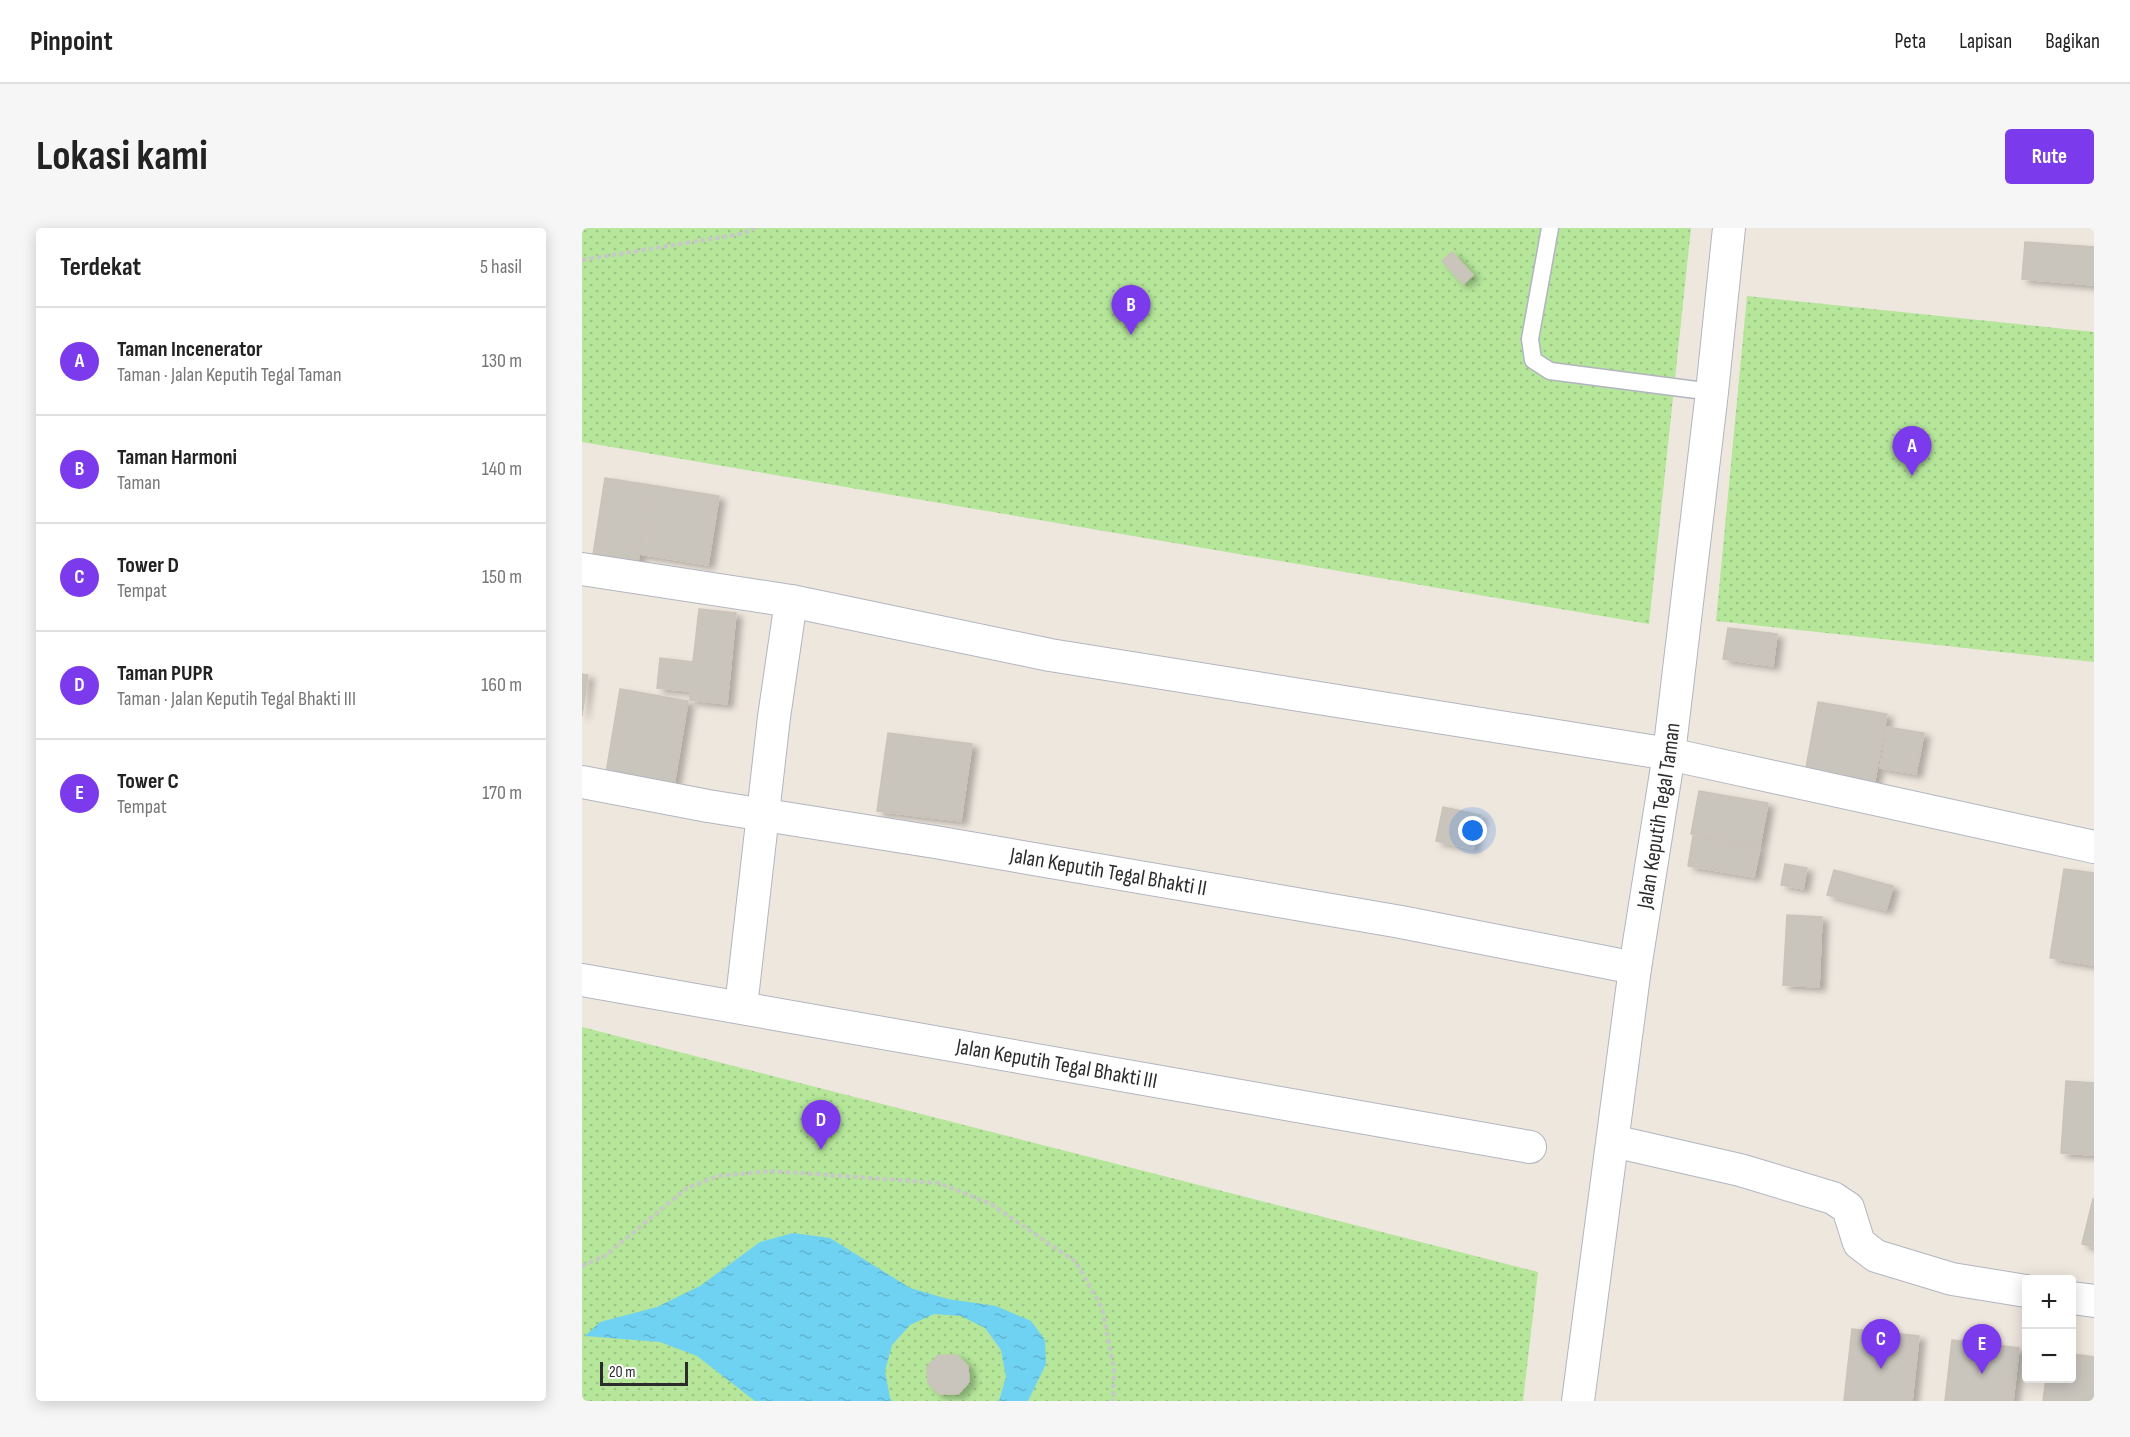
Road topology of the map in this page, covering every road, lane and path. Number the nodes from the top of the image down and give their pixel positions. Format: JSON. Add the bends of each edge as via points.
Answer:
{"nodes":[{"id":1,"x":739,"y":228,"type":"edge"},
{"id":2,"x":755,"y":228,"type":"edge"},
{"id":3,"x":1550,"y":228,"type":"edge"},
{"id":4,"x":1729,"y":228,"type":"edge"},
{"id":5,"x":741,"y":234,"type":"junction"},
{"id":6,"x":582,"y":260,"type":"edge"},
{"id":7,"x":1712,"y":392,"type":"junction"},
{"id":8,"x":582,"y":569,"type":"edge"},
{"id":9,"x":791,"y":601,"type":"junction"},
{"id":10,"x":1669,"y":754,"type":"junction"},
{"id":11,"x":582,"y":782,"type":"edge"},
{"id":12,"x":764,"y":814,"type":"junction"},
{"id":13,"x":2094,"y":846,"type":"edge"},
{"id":14,"x":1635,"y":968,"type":"junction"},
{"id":15,"x":582,"y":980,"type":"edge"},
{"id":16,"x":741,"y":1007,"type":"junction"},
{"id":17,"x":1613,"y":1141,"type":"junction"},
{"id":18,"x":1530,"y":1147,"type":"dead end"},
{"id":19,"x":582,"y":1266,"type":"edge"},
{"id":20,"x":2022,"y":1290,"type":"edge"},
{"id":21,"x":2076,"y":1299,"type":"edge"},
{"id":22,"x":2094,"y":1301,"type":"edge"},
{"id":23,"x":1113,"y":1401,"type":"edge"},
{"id":24,"x":1578,"y":1401,"type":"edge"}],
"edges":[{"from":1,"to":5,"type":"path"},
{"from":2,"to":5,"type":"path"},
{"from":3,"to":7,"type":"lane","via":[[1530,339],[1533,360],[1550,371]]},
{"from":4,"to":7,"type":"street","name":"Jalan Keputih Tegal Taman"},
{"from":5,"to":6,"type":"path"},
{"from":7,"to":10,"type":"street","name":"Jalan Keputih Tegal Taman"},
{"from":8,"to":9,"type":"street"},
{"from":9,"to":10,"type":"street","via":[[1050,655]]},
{"from":9,"to":12,"type":"street"},
{"from":10,"to":13,"type":"street"},
{"from":10,"to":14,"type":"street","name":"Jalan Keputih Tegal Taman"},
{"from":11,"to":12,"type":"street","name":"Jalan Keputih Tegal Bhakti II"},
{"from":12,"to":14,"type":"street","name":"Jalan Keputih Tegal Bhakti II","via":[[1401,922]]},
{"from":12,"to":16,"type":"street"},
{"from":14,"to":17,"type":"street","name":"Jalan Keputih Tegal Taman"},
{"from":15,"to":16,"type":"street","name":"Jalan Keputih Tegal Bhakti III"},
{"from":16,"to":18,"type":"street","name":"Jalan Keputih Tegal Bhakti III"},
{"from":17,"to":20,"type":"street","via":[[1740,1170],[1833,1198],[1848,1208],[1859,1243],[1876,1256],[1952,1279]]},
{"from":17,"to":24,"type":"street","name":"Jalan Keputih Tegal Taman"},
{"from":19,"to":23,"type":"path","via":[[606,1255],[687,1188],[718,1176],[772,1171],[939,1183],[991,1204],[1076,1262],[1102,1308],[1114,1370]]},
{"from":21,"to":22,"type":"street"}]}
